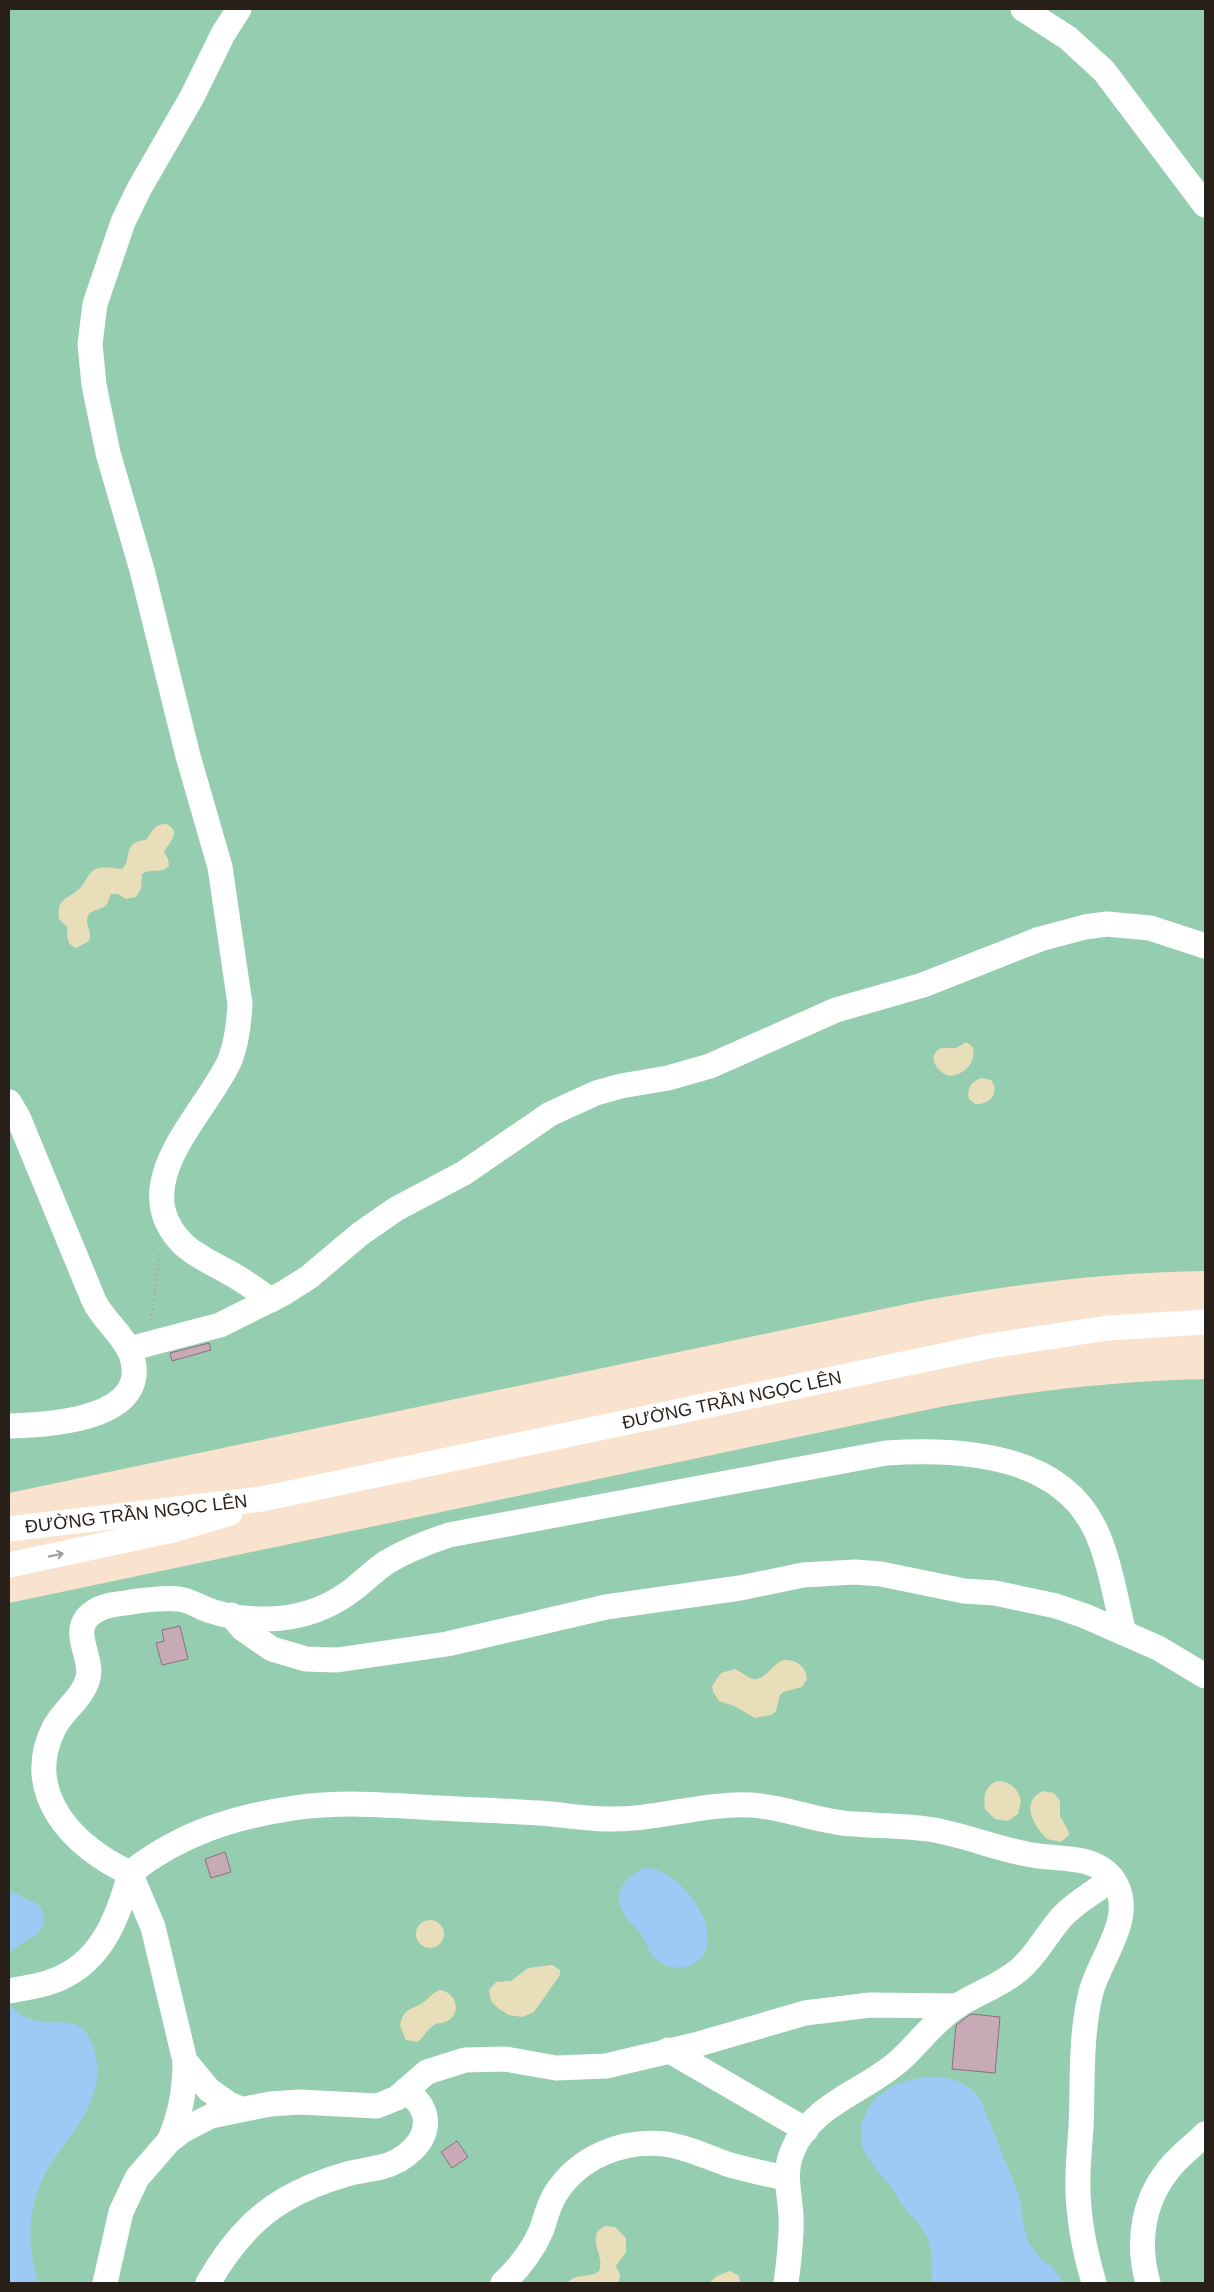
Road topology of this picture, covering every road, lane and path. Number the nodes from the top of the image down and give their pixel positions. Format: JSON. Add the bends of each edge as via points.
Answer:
{"nodes":[{"id":1,"x":239,"y":9,"type":"edge"},
{"id":2,"x":1023,"y":9,"type":"edge"},
{"id":3,"x":1205,"y":206,"type":"edge"},
{"id":4,"x":1205,"y":946,"type":"edge"},
{"id":5,"x":9,"y":1102,"type":"edge"},
{"id":6,"x":169,"y":1225,"type":"junction"},
{"id":7,"x":271,"y":1300,"type":"junction"},
{"id":8,"x":1205,"y":1322,"type":"edge"},
{"id":9,"x":139,"y":1346,"type":"junction"},
{"id":10,"x":9,"y":1426,"type":"edge"},
{"id":11,"x":262,"y":1499,"type":"junction"},
{"id":12,"x":9,"y":1529,"type":"edge"},
{"id":13,"x":9,"y":1565,"type":"edge"},
{"id":14,"x":231,"y":1615,"type":"junction"},
{"id":15,"x":1124,"y":1633,"type":"junction"},
{"id":16,"x":1205,"y":1676,"type":"edge"},
{"id":17,"x":130,"y":1873,"type":"junction"},
{"id":18,"x":1112,"y":1878,"type":"junction"},
{"id":19,"x":10,"y":1990,"type":"edge"},
{"id":20,"x":957,"y":2006,"type":"junction"},
{"id":21,"x":668,"y":2050,"type":"junction"},
{"id":22,"x":184,"y":2061,"type":"junction"},
{"id":23,"x":405,"y":2092,"type":"junction"},
{"id":24,"x":241,"y":2109,"type":"junction"},
{"id":25,"x":806,"y":2130,"type":"junction"},
{"id":26,"x":1205,"y":2134,"type":"edge"},
{"id":27,"x":169,"y":2141,"type":"junction"},
{"id":28,"x":786,"y":2178,"type":"junction"},
{"id":29,"x":105,"y":2283,"type":"edge"},
{"id":30,"x":208,"y":2283,"type":"edge"},
{"id":31,"x":503,"y":2283,"type":"edge"},
{"id":32,"x":786,"y":2283,"type":"edge"},
{"id":33,"x":1094,"y":2283,"type":"edge"},
{"id":34,"x":1148,"y":2283,"type":"edge"}],
"edges":[{"from":1,"to":6,"type":"street","via":[[123,222],[102,280],[91,324],[91,365],[108,453],[220,867],[240,1004],[230,1060],[167,1166],[163,1198]]},
{"from":2,"to":3,"type":"street","via":[[1068,38],[1104,71]]},
{"from":4,"to":7,"type":"street","via":[[1128,925],[1085,927],[1040,939],[923,985],[836,1010],[710,1066],[596,1093],[550,1114],[464,1173],[396,1209],[309,1277]]},
{"from":5,"to":9,"type":"street","via":[[99,1312]]},
{"from":6,"to":7,"type":"street","via":[[186,1247]]},
{"from":6,"to":9,"type":"path","via":[[160,1250]]},
{"from":7,"to":9,"type":"street","via":[[220,1325]]},
{"from":8,"to":11,"type":"street","name":"ĐƯỜNG TRẦN NGỌC LÊN","via":[[1108,1328],[989,1346]]},
{"from":9,"to":10,"type":"street","via":[[131,1383],[122,1397],[104,1411],[68,1422]]},
{"from":11,"to":12,"type":"street","name":"ĐƯỜNG TRẦN NGỌC LÊN"},
{"from":13,"to":11,"type":"street","name":"ĐƯỜNG TRẦN NGỌC LÊN","one_way":true,"via":[[172,1530],[216,1518]]},
{"from":14,"to":15,"type":"street","via":[[243,1629],[272,1649],[306,1659],[337,1660],[447,1644],[606,1607],[740,1588],[803,1575],[855,1572],[1025,1599],[1085,1616]]},
{"from":14,"to":15,"type":"street","via":[[271,1619],[322,1608],[404,1552],[449,1535],[886,1453],[914,1451],[973,1455],[1002,1461],[1042,1475],[1068,1492],[1087,1515],[1099,1539]]},
{"from":14,"to":17,"type":"street","via":[[180,1600],[155,1598],[102,1608],[88,1619],[83,1628],[81,1638],[89,1675],[82,1692],[58,1721],[48,1742],[46,1785],[56,1812],[80,1843],[95,1855]]},
{"from":15,"to":16,"type":"street"},
{"from":17,"to":18,"type":"street","via":[[166,1847],[205,1829],[296,1808],[385,1803],[607,1819],[631,1819],[706,1806],[779,1809],[841,1823],[927,1829],[1029,1855],[1074,1859],[1093,1864]]},
{"from":17,"to":19,"type":"street","via":[[106,1938],[86,1962],[50,1982]]},
{"from":17,"to":22,"type":"street","via":[[160,1950]]},
{"from":18,"to":20,"type":"street","via":[[1063,1916],[1020,1970]]},
{"from":18,"to":33,"type":"street","via":[[1118,1888],[1121,1912],[1113,1941],[1091,1991],[1081,2088],[1078,2204]]},
{"from":20,"to":21,"type":"street","via":[[870,2005],[814,2011]]},
{"from":20,"to":25,"type":"street","via":[[882,2075],[832,2105]]},
{"from":21,"to":23,"type":"street","via":[[606,2066],[582,2068],[548,2067],[505,2059],[465,2060],[426,2072]]},
{"from":21,"to":25,"type":"street"},
{"from":22,"to":24,"type":"street","via":[[209,2090]]},
{"from":22,"to":27,"type":"street","via":[[181,2109]]},
{"from":23,"to":24,"type":"street","via":[[387,2104],[377,2106],[300,2102]]},
{"from":23,"to":30,"type":"street","via":[[421,2106],[426,2122],[414,2148],[393,2163],[324,2181],[283,2201],[245,2231]]},
{"from":24,"to":27,"type":"street","via":[[211,2116]]},
{"from":25,"to":28,"type":"street","via":[[792,2153]]},
{"from":26,"to":34,"type":"street","via":[[1163,2177],[1146,2210],[1141,2246]]},
{"from":27,"to":29,"type":"street","via":[[129,2192],[115,2232]]},
{"from":28,"to":31,"type":"street","via":[[665,2144],[613,2149],[583,2164],[561,2186],[552,2199],[531,2251]]},
{"from":28,"to":32,"type":"street","via":[[791,2230]]}]}
